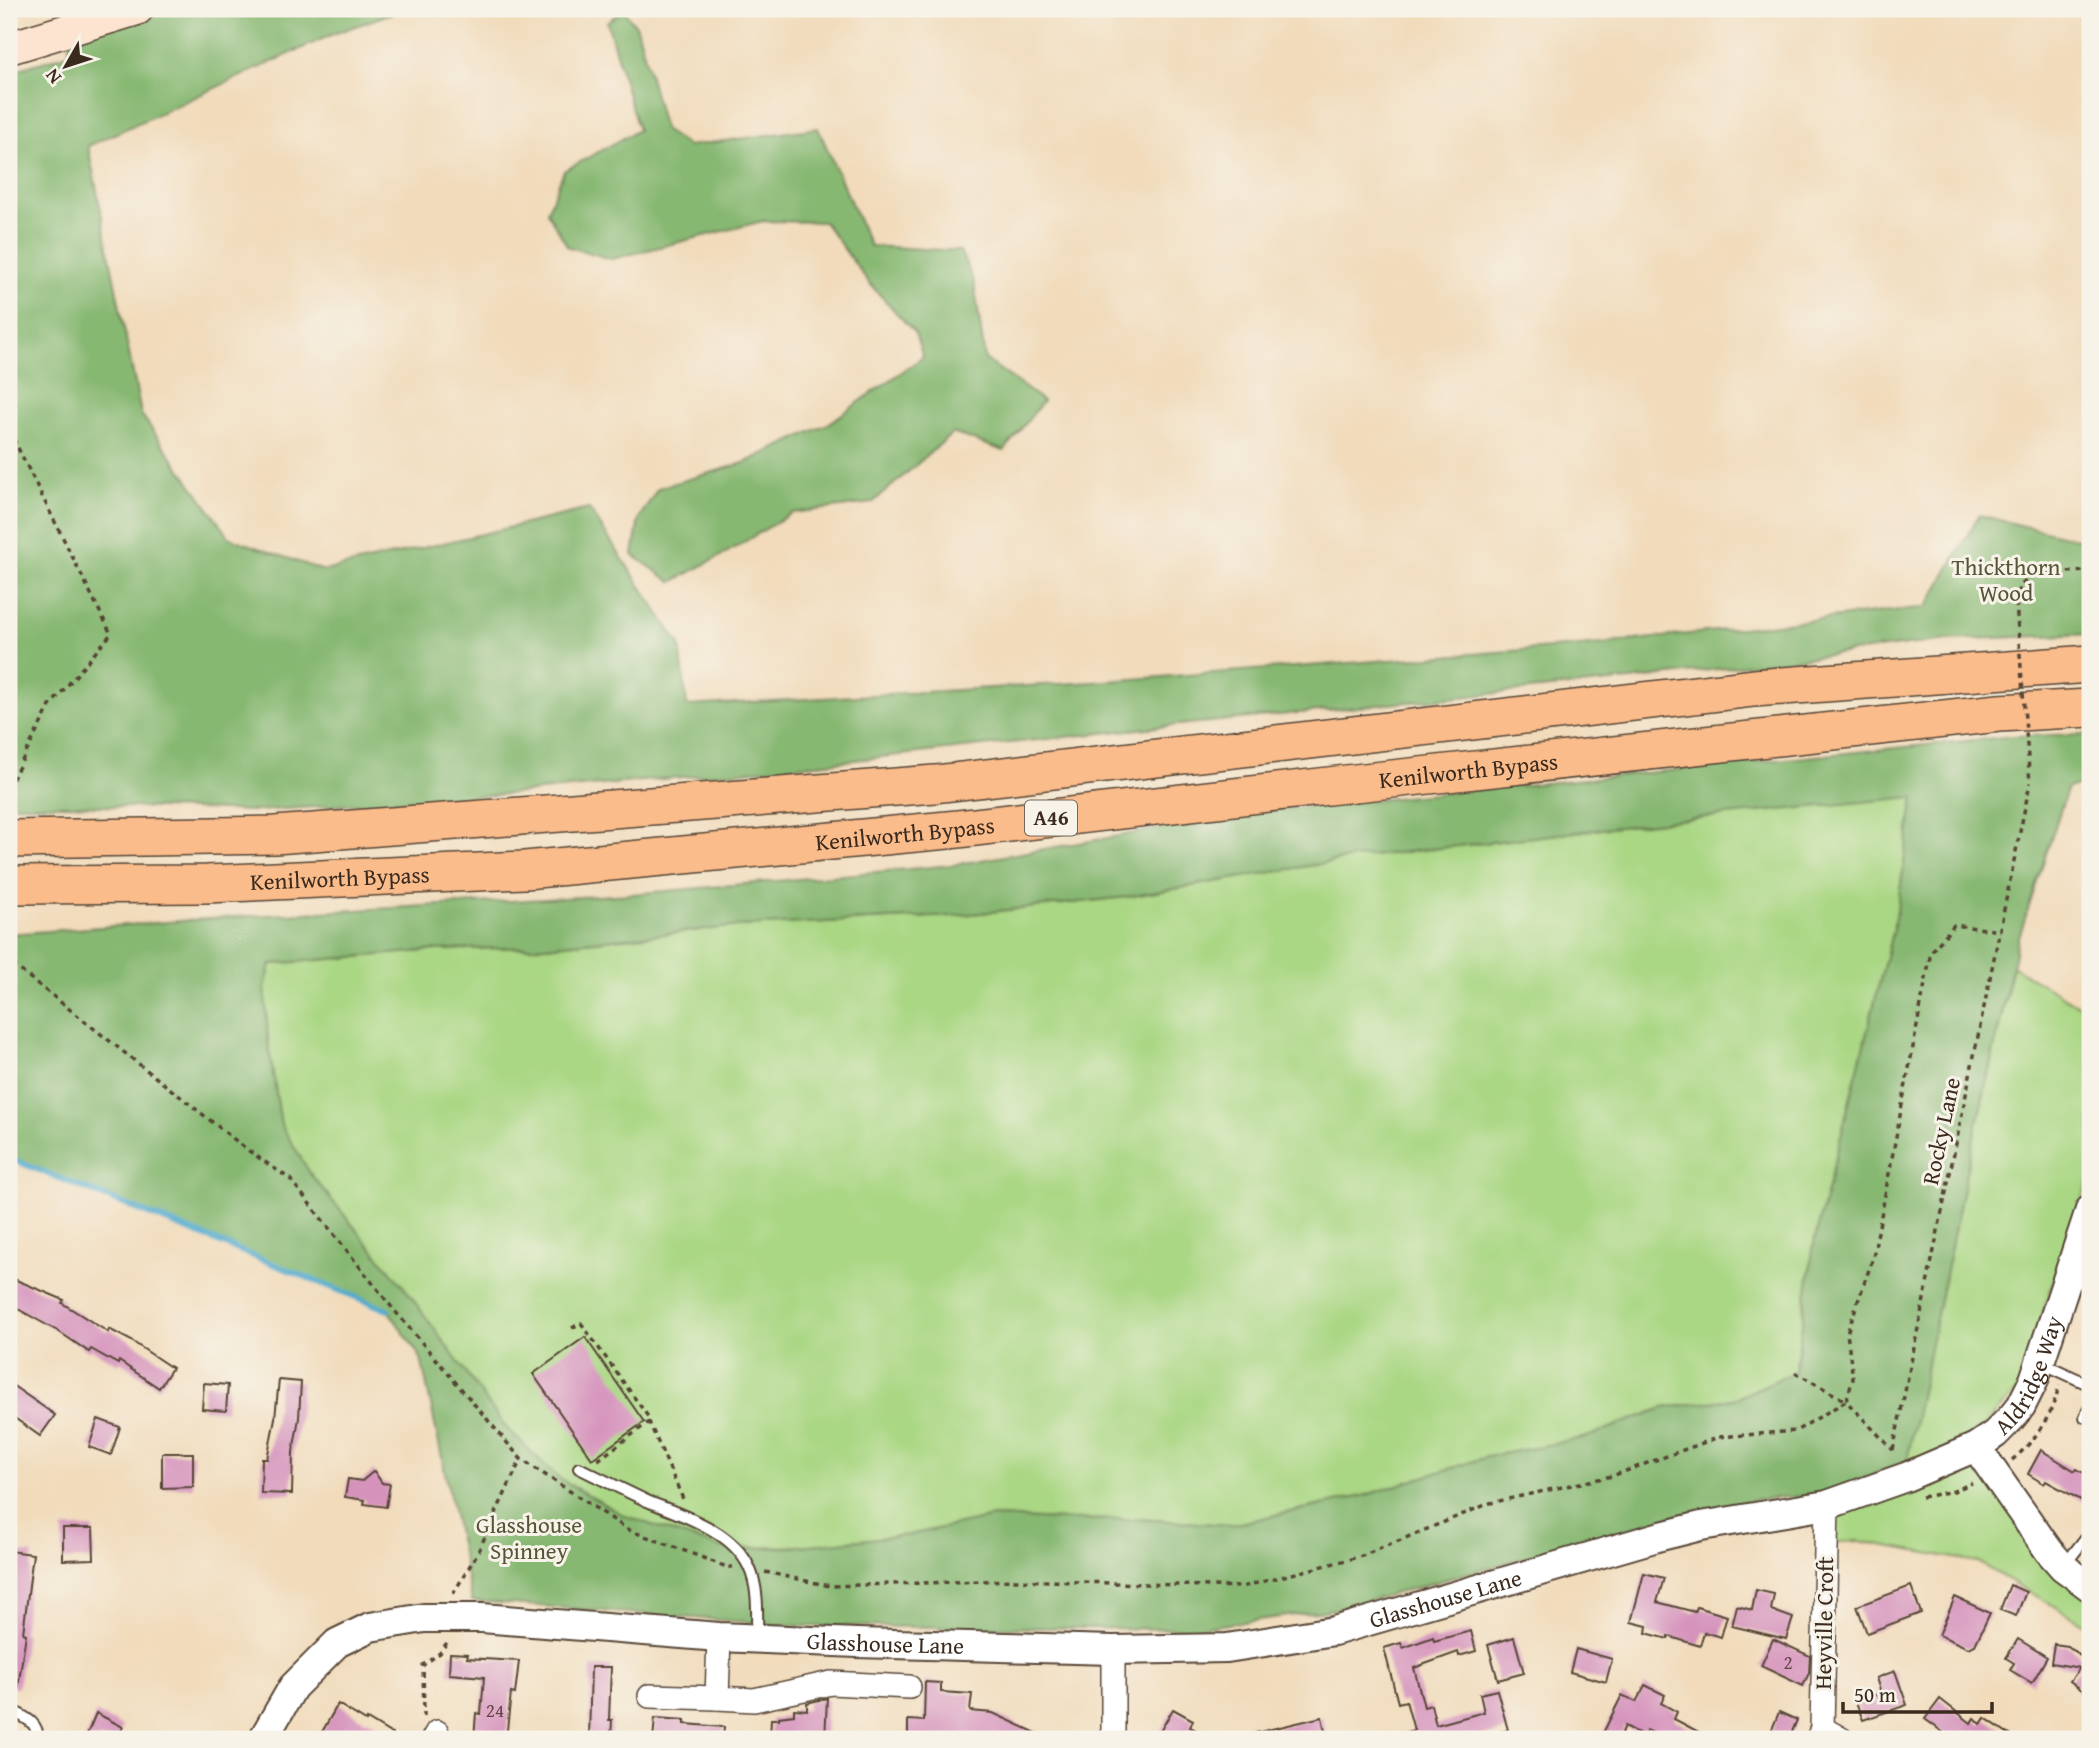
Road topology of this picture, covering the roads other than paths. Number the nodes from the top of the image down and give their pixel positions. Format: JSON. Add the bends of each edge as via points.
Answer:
{"nodes":[{"id":1,"x":137,"y":9,"type":"edge"},
{"id":2,"x":9,"y":48,"type":"edge"},
{"id":3,"x":2090,"y":664,"type":"edge"},
{"id":4,"x":2090,"y":708,"type":"edge"},
{"id":5,"x":9,"y":839,"type":"edge"},
{"id":6,"x":9,"y":885,"type":"edge"},
{"id":7,"x":2090,"y":1210,"type":"edge"},
{"id":8,"x":2080,"y":1275,"type":"edge"},
{"id":9,"x":2040,"y":1362,"type":"junction"},
{"id":10,"x":2090,"y":1385,"type":"edge"},
{"id":11,"x":1976,"y":1447,"type":"junction"},
{"id":12,"x":581,"y":1469,"type":"road end"},
{"id":13,"x":1827,"y":1505,"type":"junction"},
{"id":14,"x":2090,"y":1536,"type":"edge"},
{"id":15,"x":2063,"y":1567,"type":"junction"},
{"id":16,"x":2090,"y":1587,"type":"edge"},
{"id":17,"x":719,"y":1637,"type":"junction"},
{"id":18,"x":757,"y":1639,"type":"junction"},
{"id":19,"x":1113,"y":1650,"type":"junction"},
{"id":20,"x":909,"y":1687,"type":"dead end"},
{"id":21,"x":650,"y":1696,"type":"dead end"},
{"id":22,"x":718,"y":1698,"type":"junction"},
{"id":23,"x":9,"y":1709,"type":"edge"},
{"id":24,"x":1827,"y":1736,"type":"edge"},
{"id":25,"x":37,"y":1739,"type":"edge"},
{"id":26,"x":263,"y":1739,"type":"edge"},
{"id":27,"x":1111,"y":1739,"type":"edge"}],
"edges":[{"from":1,"to":2,"type":"main road"},
{"from":3,"to":5,"type":"highway","name":"Kenilworth Bypass","number":"A46","via":[[1754,688],[935,784],[275,835]]},
{"from":4,"to":6,"type":"highway","name":"Kenilworth Bypass","number":"A46","via":[[1999,713],[958,829],[525,870],[207,884]]},
{"from":7,"to":8,"type":"street","name":"Aldridge Way"},
{"from":8,"to":9,"type":"street","name":"Aldridge Way"},
{"from":9,"to":10,"type":"lane"},
{"from":9,"to":11,"type":"street","name":"Aldridge Way","via":[[2028,1394],[2011,1418]]},
{"from":11,"to":13,"type":"street","name":"Glasshouse Lane"},
{"from":11,"to":15,"type":"street"},
{"from":12,"to":18,"type":"lane","via":[[706,1525],[740,1552],[750,1568],[758,1604]]},
{"from":13,"to":19,"type":"street","name":"Glasshouse Lane","via":[[1661,1536],[1334,1631],[1227,1648]]},
{"from":13,"to":24,"type":"street","name":"Heyville Croft"},
{"from":14,"to":15,"type":"lane"},
{"from":15,"to":16,"type":"street"},
{"from":17,"to":18,"type":"street","name":"Glasshouse Lane"},
{"from":17,"to":22,"type":"street"},
{"from":17,"to":26,"type":"street","name":"Glasshouse Lane","via":[[482,1618],[424,1618],[370,1627],[337,1643],[293,1687]]},
{"from":18,"to":19,"type":"street","name":"Glasshouse Lane"},
{"from":19,"to":27,"type":"street"},
{"from":20,"to":22,"type":"street","name":"Glasshouse Lane","via":[[831,1683],[754,1700]]},
{"from":21,"to":22,"type":"street","name":"Glasshouse Lane"},
{"from":23,"to":25,"type":"lane","via":[[36,1726]]}]}
